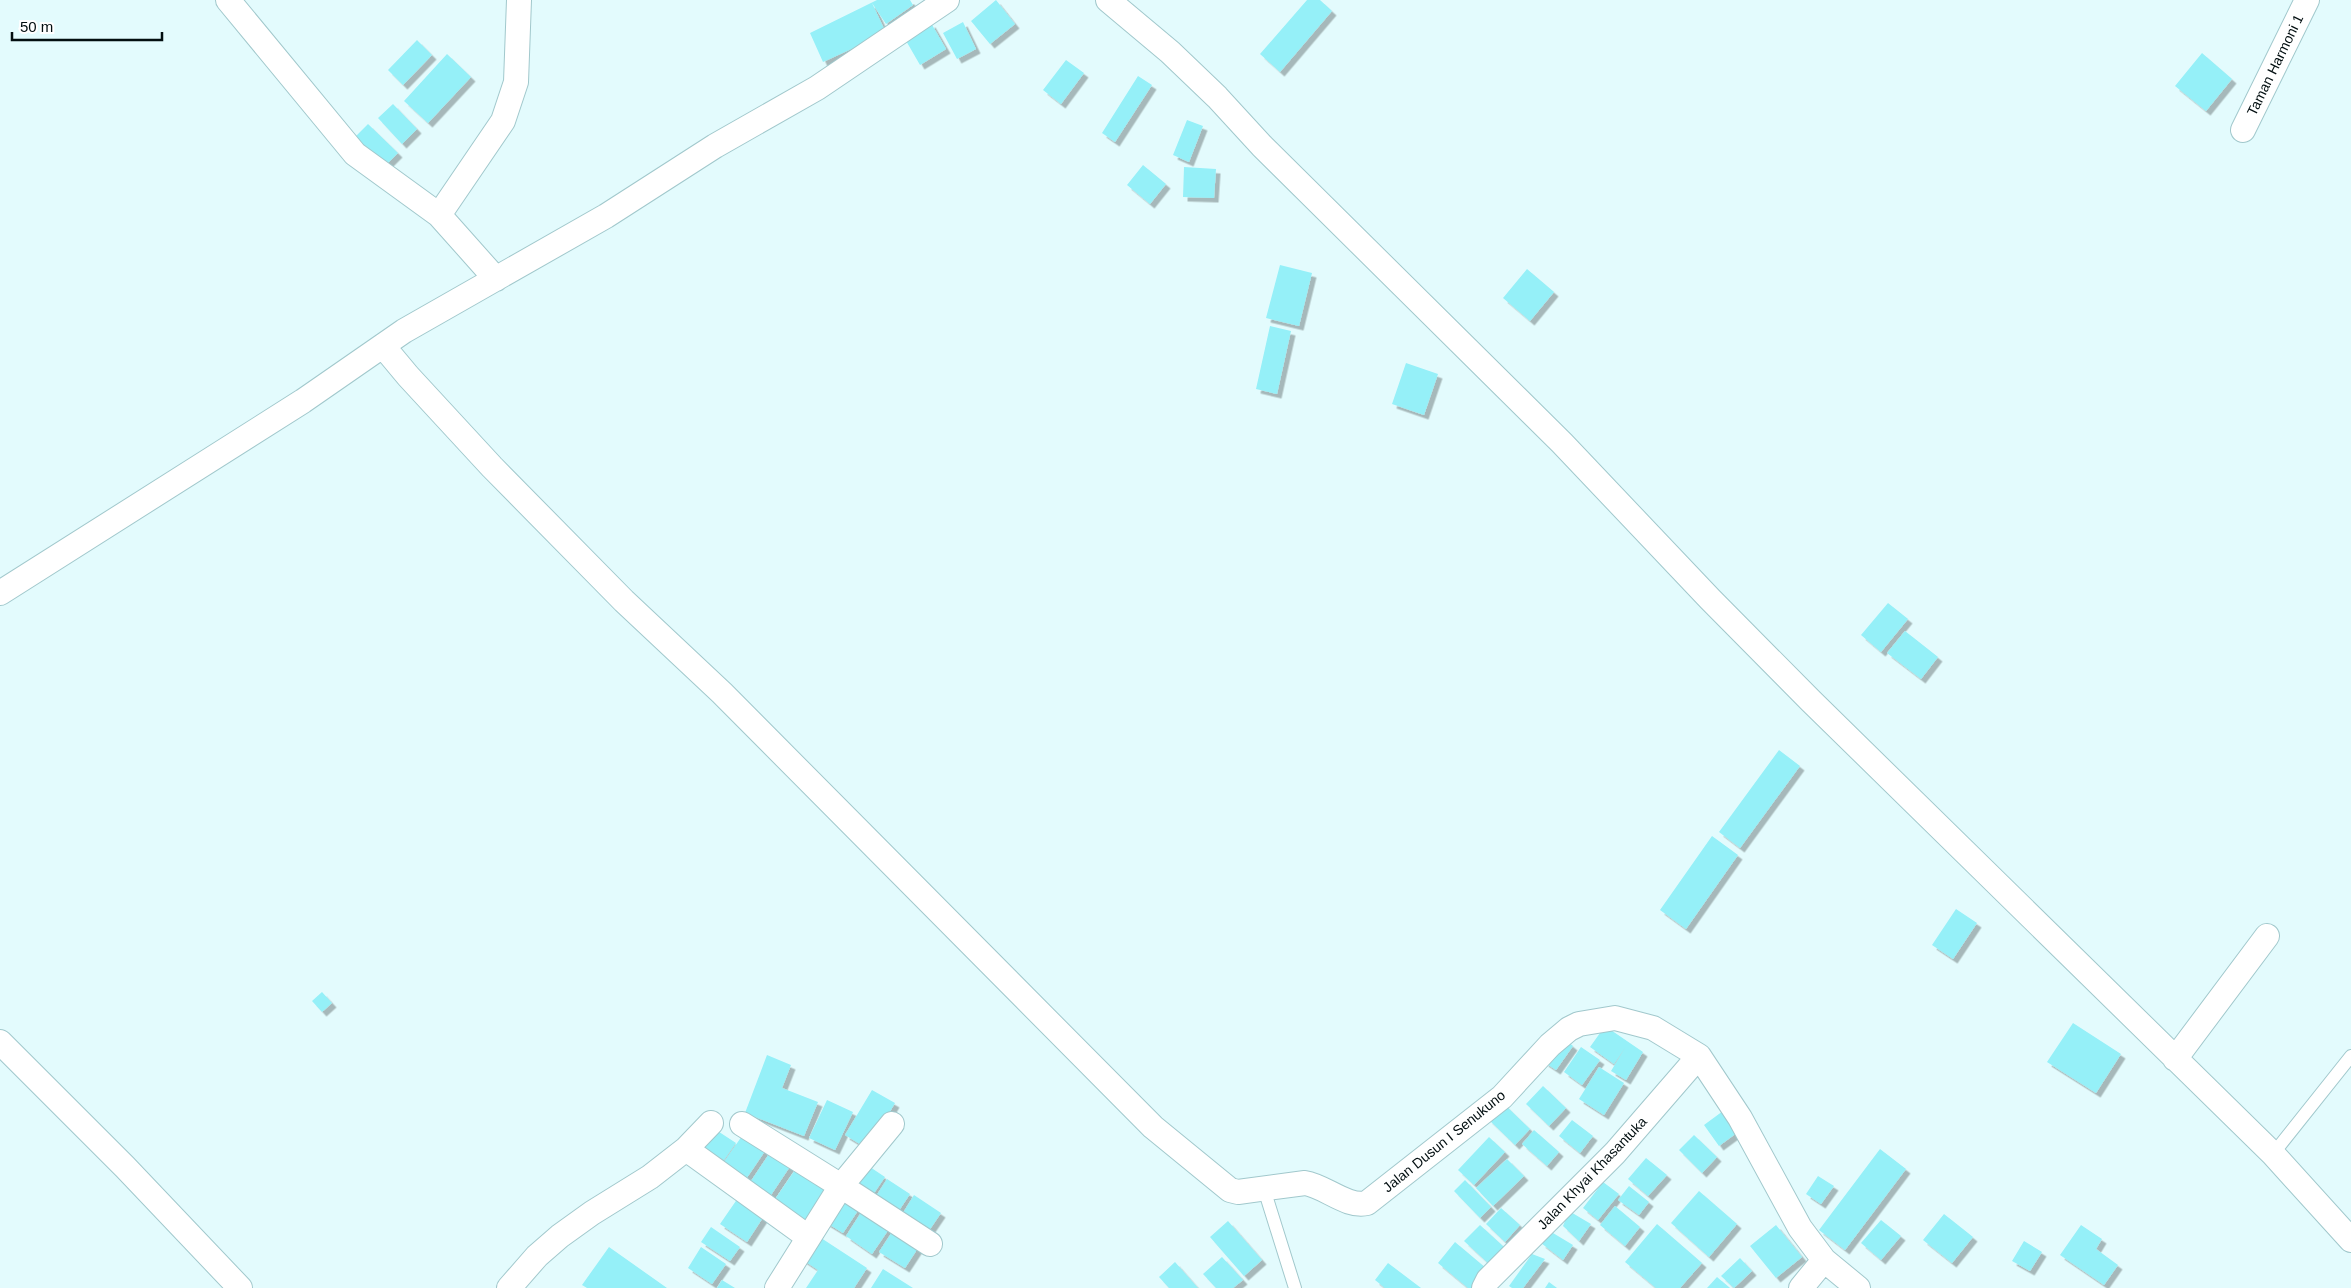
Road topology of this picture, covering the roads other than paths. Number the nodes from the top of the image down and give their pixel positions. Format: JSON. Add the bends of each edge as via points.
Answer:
{"nodes":[{"id":1,"x":228,"y":0,"type":"edge"},
{"id":2,"x":519,"y":0,"type":"edge"},
{"id":3,"x":946,"y":0,"type":"edge"},
{"id":4,"x":1108,"y":0,"type":"edge"},
{"id":5,"x":2307,"y":0,"type":"edge"},
{"id":6,"x":2243,"y":130,"type":"dead end"},
{"id":7,"x":439,"y":215,"type":"junction"},
{"id":8,"x":496,"y":279,"type":"junction"},
{"id":9,"x":383,"y":346,"type":"junction"},
{"id":10,"x":0,"y":593,"type":"edge"},
{"id":11,"x":2267,"y":936,"type":"dead end"},
{"id":12,"x":0,"y":1042,"type":"edge"},
{"id":13,"x":1699,"y":1056,"type":"junction"},
{"id":14,"x":2351,"y":1056,"type":"edge"},
{"id":15,"x":2175,"y":1059,"type":"junction"},
{"id":16,"x":711,"y":1123,"type":"dead end"},
{"id":17,"x":742,"y":1124,"type":"dead end"},
{"id":18,"x":892,"y":1124,"type":"dead end"},
{"id":19,"x":686,"y":1150,"type":"junction"},
{"id":20,"x":2273,"y":1154,"type":"junction"},
{"id":21,"x":841,"y":1186,"type":"junction"},
{"id":22,"x":1264,"y":1188,"type":"junction"},
{"id":23,"x":808,"y":1238,"type":"junction"},
{"id":24,"x":2351,"y":1240,"type":"edge"},
{"id":25,"x":930,"y":1244,"type":"dead end"},
{"id":26,"x":1824,"y":1260,"type":"junction"},
{"id":27,"x":240,"y":1288,"type":"edge"},
{"id":28,"x":510,"y":1288,"type":"edge"},
{"id":29,"x":777,"y":1288,"type":"edge"},
{"id":30,"x":1295,"y":1288,"type":"edge"},
{"id":31,"x":1484,"y":1288,"type":"edge"},
{"id":32,"x":1801,"y":1288,"type":"edge"},
{"id":33,"x":1858,"y":1288,"type":"edge"}],
"edges":[{"from":1,"to":7,"type":"street","via":[[355,154]]},
{"from":2,"to":7,"type":"street","via":[[516,82],[503,121]]},
{"from":3,"to":8,"type":"street","via":[[817,88]]},
{"from":4,"to":15,"type":"street","via":[[1217,97],[1262,146],[1562,443],[1710,600]]},
{"from":5,"to":6,"type":"street","name":"Taman Harmoni 1"},
{"from":7,"to":8,"type":"street"},
{"from":8,"to":9,"type":"street"},
{"from":9,"to":10,"type":"street","via":[[287,412]]},
{"from":9,"to":22,"type":"street","name":"Jalan Dusun I Senukuno","via":[[492,467],[624,601],[722,693],[1153,1127],[1230,1190]]},
{"from":11,"to":15,"type":"street"},
{"from":12,"to":27,"type":"street"},
{"from":13,"to":22,"type":"street","name":"Jalan Dusun I Senukuno","via":[[1653,1028],[1615,1018],[1579,1024],[1550,1046],[1502,1098],[1367,1202],[1356,1204],[1314,1184]]},
{"from":13,"to":26,"type":"street","name":"Jalan Dusun I Senukuno","via":[[1740,1118],[1800,1228]]},
{"from":13,"to":31,"type":"street","name":"Jalan Khyai Khasantuka","via":[[1614,1153],[1495,1272]]},
{"from":14,"to":20,"type":"lane"},
{"from":15,"to":20,"type":"street"},
{"from":16,"to":19,"type":"street"},
{"from":17,"to":21,"type":"street"},
{"from":18,"to":21,"type":"street"},
{"from":19,"to":23,"type":"street"},
{"from":19,"to":28,"type":"street","via":[[560,1236],[537,1256]]},
{"from":20,"to":24,"type":"street"},
{"from":21,"to":23,"type":"street"},
{"from":21,"to":25,"type":"street"},
{"from":22,"to":30,"type":"lane"},
{"from":23,"to":29,"type":"street"},
{"from":26,"to":32,"type":"street"},
{"from":26,"to":33,"type":"street","name":"Jalan Dusun I Senukuno"}]}
